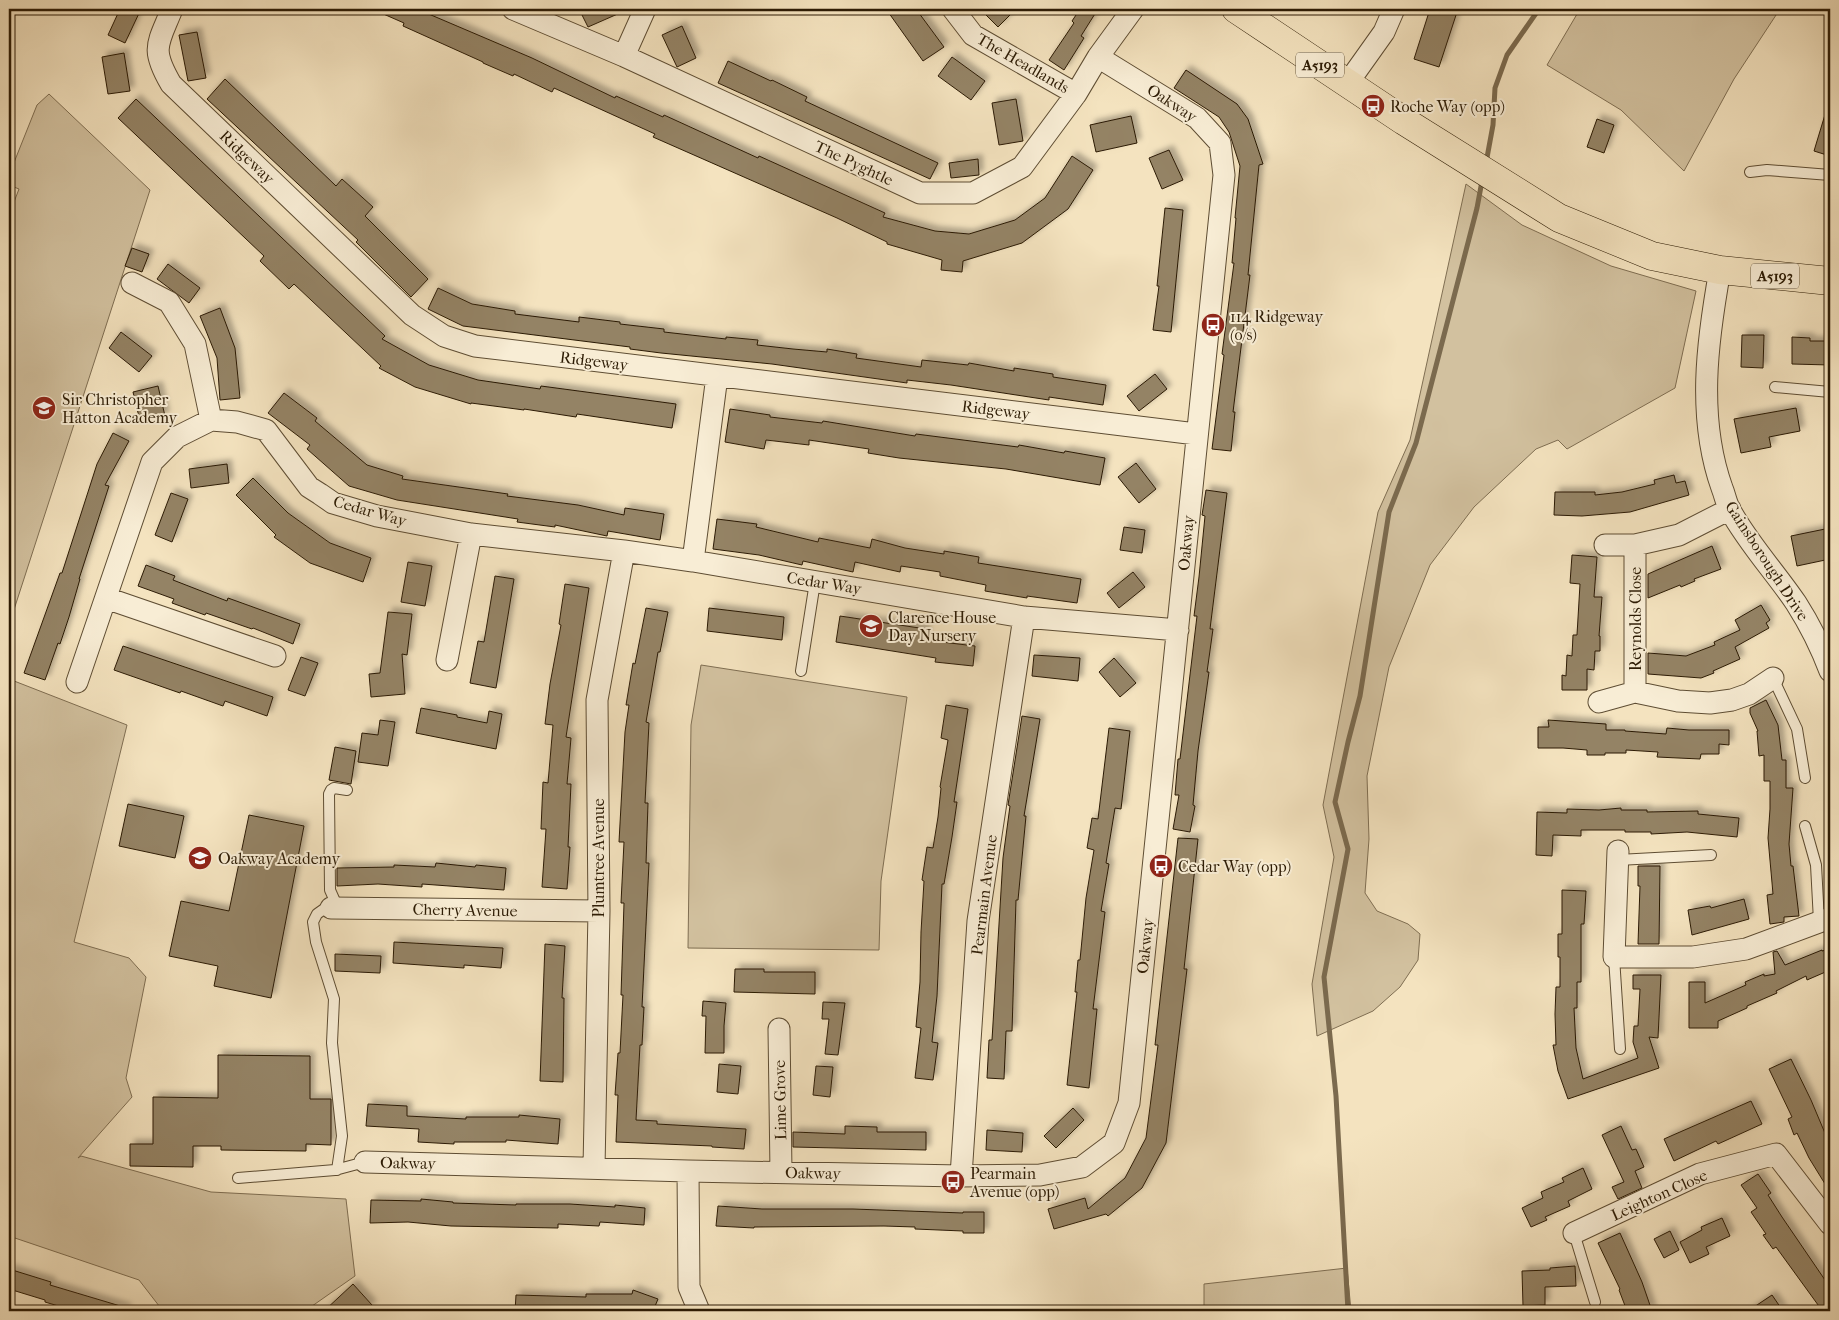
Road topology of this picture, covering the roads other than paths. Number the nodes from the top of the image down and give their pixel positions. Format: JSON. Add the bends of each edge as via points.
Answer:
{"nodes":[{"id":1,"x":172,"y":9,"type":"edge"},
{"id":2,"x":513,"y":9,"type":"edge"},
{"id":3,"x":645,"y":9,"type":"edge"},
{"id":4,"x":953,"y":9,"type":"edge"},
{"id":5,"x":1133,"y":9,"type":"edge"},
{"id":6,"x":1236,"y":9,"type":"edge"},
{"id":7,"x":1394,"y":9,"type":"edge"},
{"id":8,"x":624,"y":56,"type":"junction"},
{"id":9,"x":1098,"y":57,"type":"junction"},
{"id":10,"x":1347,"y":84,"type":"junction"},
{"id":11,"x":1076,"y":94,"type":"junction"},
{"id":12,"x":1750,"y":172,"type":"dead end"},
{"id":13,"x":1830,"y":175,"type":"edge"},
{"id":14,"x":1720,"y":270,"type":"junction"},
{"id":15,"x":1830,"y":281,"type":"edge"},
{"id":16,"x":132,"y":283,"type":"dead end"},
{"id":17,"x":717,"y":376,"type":"junction"},
{"id":18,"x":1775,"y":387,"type":"dead end"},
{"id":19,"x":1830,"y":392,"type":"edge"},
{"id":20,"x":211,"y":420,"type":"junction"},
{"id":21,"x":1196,"y":434,"type":"junction"},
{"id":22,"x":1730,"y":509,"type":"junction"},
{"id":23,"x":471,"y":534,"type":"junction"},
{"id":24,"x":1605,"y":545,"type":"dead end"},
{"id":25,"x":1635,"y":545,"type":"junction"},
{"id":26,"x":624,"y":551,"type":"junction"},
{"id":27,"x":693,"y":562,"type":"junction"},
{"id":28,"x":815,"y":582,"type":"junction"},
{"id":29,"x":106,"y":598,"type":"junction"},
{"id":30,"x":1024,"y":617,"type":"junction"},
{"id":31,"x":1178,"y":630,"type":"junction"},
{"id":32,"x":1824,"y":635,"type":"edge"},
{"id":33,"x":275,"y":656,"type":"dead end"},
{"id":34,"x":447,"y":660,"type":"dead end"},
{"id":35,"x":801,"y":671,"type":"dead end"},
{"id":36,"x":1830,"y":671,"type":"edge"},
{"id":37,"x":1773,"y":678,"type":"joint"},
{"id":38,"x":77,"y":682,"type":"dead end"},
{"id":39,"x":1635,"y":692,"type":"junction"},
{"id":40,"x":1599,"y":702,"type":"dead end"},
{"id":41,"x":1805,"y":778,"type":"dead end"},
{"id":42,"x":347,"y":790,"type":"dead end"},
{"id":43,"x":1805,"y":826,"type":"dead end"},
{"id":44,"x":1711,"y":855,"type":"dead end"},
{"id":45,"x":1618,"y":856,"type":"joint"},
{"id":46,"x":335,"y":908,"type":"junction"},
{"id":47,"x":599,"y":911,"type":"junction"},
{"id":48,"x":1825,"y":919,"type":"edge"},
{"id":49,"x":1614,"y":957,"type":"junction"},
{"id":50,"x":779,"y":1029,"type":"dead end"},
{"id":51,"x":1620,"y":1049,"type":"dead end"},
{"id":52,"x":366,"y":1162,"type":"joint"},
{"id":53,"x":594,"y":1168,"type":"junction"},
{"id":54,"x":337,"y":1170,"type":"junction"},
{"id":55,"x":688,"y":1171,"type":"junction"},
{"id":56,"x":782,"y":1172,"type":"junction"},
{"id":57,"x":961,"y":1176,"type":"junction"},
{"id":58,"x":238,"y":1178,"type":"dead end"},
{"id":59,"x":1830,"y":1224,"type":"edge"},
{"id":60,"x":1574,"y":1233,"type":"joint"},
{"id":61,"x":1595,"y":1302,"type":"dead end"},
{"id":62,"x":699,"y":1311,"type":"edge"}],
"edges":[{"from":1,"to":17,"type":"street","name":"Ridgeway","via":[[157,45],[160,64],[171,84],[412,315],[444,336],[475,346]]},
{"from":2,"to":8,"type":"street","name":"The Pyghtle"},
{"from":3,"to":8,"type":"street"},
{"from":4,"to":11,"type":"street","name":"The Headlands","via":[[973,35]]},
{"from":5,"to":9,"type":"street","name":"The Pyghtle"},
{"from":6,"to":10,"type":"main road","number":"A5193"},
{"from":7,"to":10,"type":"street","via":[[1384,32]]},
{"from":8,"to":11,"type":"street","name":"The Pyghtle","via":[[920,193],[973,193],[1022,167]]},
{"from":9,"to":11,"type":"street","name":"The Pyghtle"},
{"from":9,"to":21,"type":"street","name":"Oakway","via":[[1198,118],[1220,143],[1224,175]]},
{"from":10,"to":14,"type":"main road","number":"A5193","via":[[1559,218],[1652,256]]},
{"from":12,"to":13,"type":"lane","via":[[1767,170]]},
{"from":14,"to":15,"type":"main road","number":"A5193"},
{"from":14,"to":22,"type":"street","name":"Gainsborough Drive","via":[[1705,388],[1708,432],[1716,471]]},
{"from":16,"to":20,"type":"street","via":[[169,302],[195,344]]},
{"from":17,"to":21,"type":"street","name":"Ridgeway"},
{"from":17,"to":27,"type":"street"},
{"from":18,"to":19,"type":"lane"},
{"from":20,"to":23,"type":"street","name":"Cedar Way","via":[[237,422],[266,430],[309,487],[333,503],[377,516]]},
{"from":20,"to":29,"type":"street","via":[[177,437],[152,462]]},
{"from":21,"to":31,"type":"street","name":"Oakway"},
{"from":22,"to":25,"type":"street","name":"Reynolds Close","via":[[1679,535]]},
{"from":22,"to":32,"type":"street","name":"Gainsborough Drive","via":[[1765,562]]},
{"from":23,"to":26,"type":"street","name":"Cedar Way"},
{"from":23,"to":34,"type":"street"},
{"from":24,"to":25,"type":"street","name":"Reynolds Close"},
{"from":25,"to":39,"type":"street","name":"Reynolds Close"},
{"from":26,"to":27,"type":"street","name":"Cedar Way"},
{"from":26,"to":47,"type":"street","name":"Plumtree Avenue","via":[[597,700]]},
{"from":27,"to":28,"type":"street","name":"Cedar Way"},
{"from":28,"to":30,"type":"street","name":"Cedar Way"},
{"from":28,"to":35,"type":"lane"},
{"from":29,"to":33,"type":"street"},
{"from":29,"to":38,"type":"street"},
{"from":30,"to":31,"type":"street","name":"Cedar Way"},
{"from":30,"to":57,"type":"street","name":"Pearmain Avenue","via":[[978,921]]},
{"from":31,"to":57,"type":"street","name":"Oakway","via":[[1129,1103],[1114,1143],[1082,1167],[1040,1175]]},
{"from":32,"to":36,"type":"street","name":"Gainsborough Drive"},
{"from":37,"to":39,"type":"street","name":"Reynolds Close","via":[[1749,694],[1710,703],[1678,701]]},
{"from":37,"to":41,"type":"lane","via":[[1797,729]]},
{"from":39,"to":40,"type":"street","name":"Reynolds Close"},
{"from":42,"to":46,"type":"lane","via":[[334,788],[329,794],[330,890]]},
{"from":43,"to":48,"type":"lane","via":[[1816,865]]},
{"from":44,"to":45,"type":"lane"},
{"from":45,"to":49,"type":"street"},
{"from":46,"to":47,"type":"street","name":"Cherry Avenue"},
{"from":46,"to":54,"type":"lane","via":[[317,914],[313,922],[334,999],[332,1043],[342,1136]]},
{"from":47,"to":53,"type":"street","name":"Plumtree Avenue"},
{"from":48,"to":49,"type":"street","via":[[1746,949],[1693,957]]},
{"from":49,"to":51,"type":"lane"},
{"from":50,"to":56,"type":"street","name":"Lime Grove"},
{"from":52,"to":53,"type":"street","name":"Oakway"},
{"from":52,"to":54,"type":"lane"},
{"from":53,"to":55,"type":"street","name":"Oakway"},
{"from":54,"to":58,"type":"lane"},
{"from":55,"to":56,"type":"street","name":"Oakway"},
{"from":55,"to":62,"type":"street","via":[[689,1287]]},
{"from":56,"to":57,"type":"street","name":"Oakway"},
{"from":59,"to":60,"type":"street","name":"Leighton Close","via":[[1776,1154],[1700,1174]]},
{"from":60,"to":61,"type":"lane"}]}
